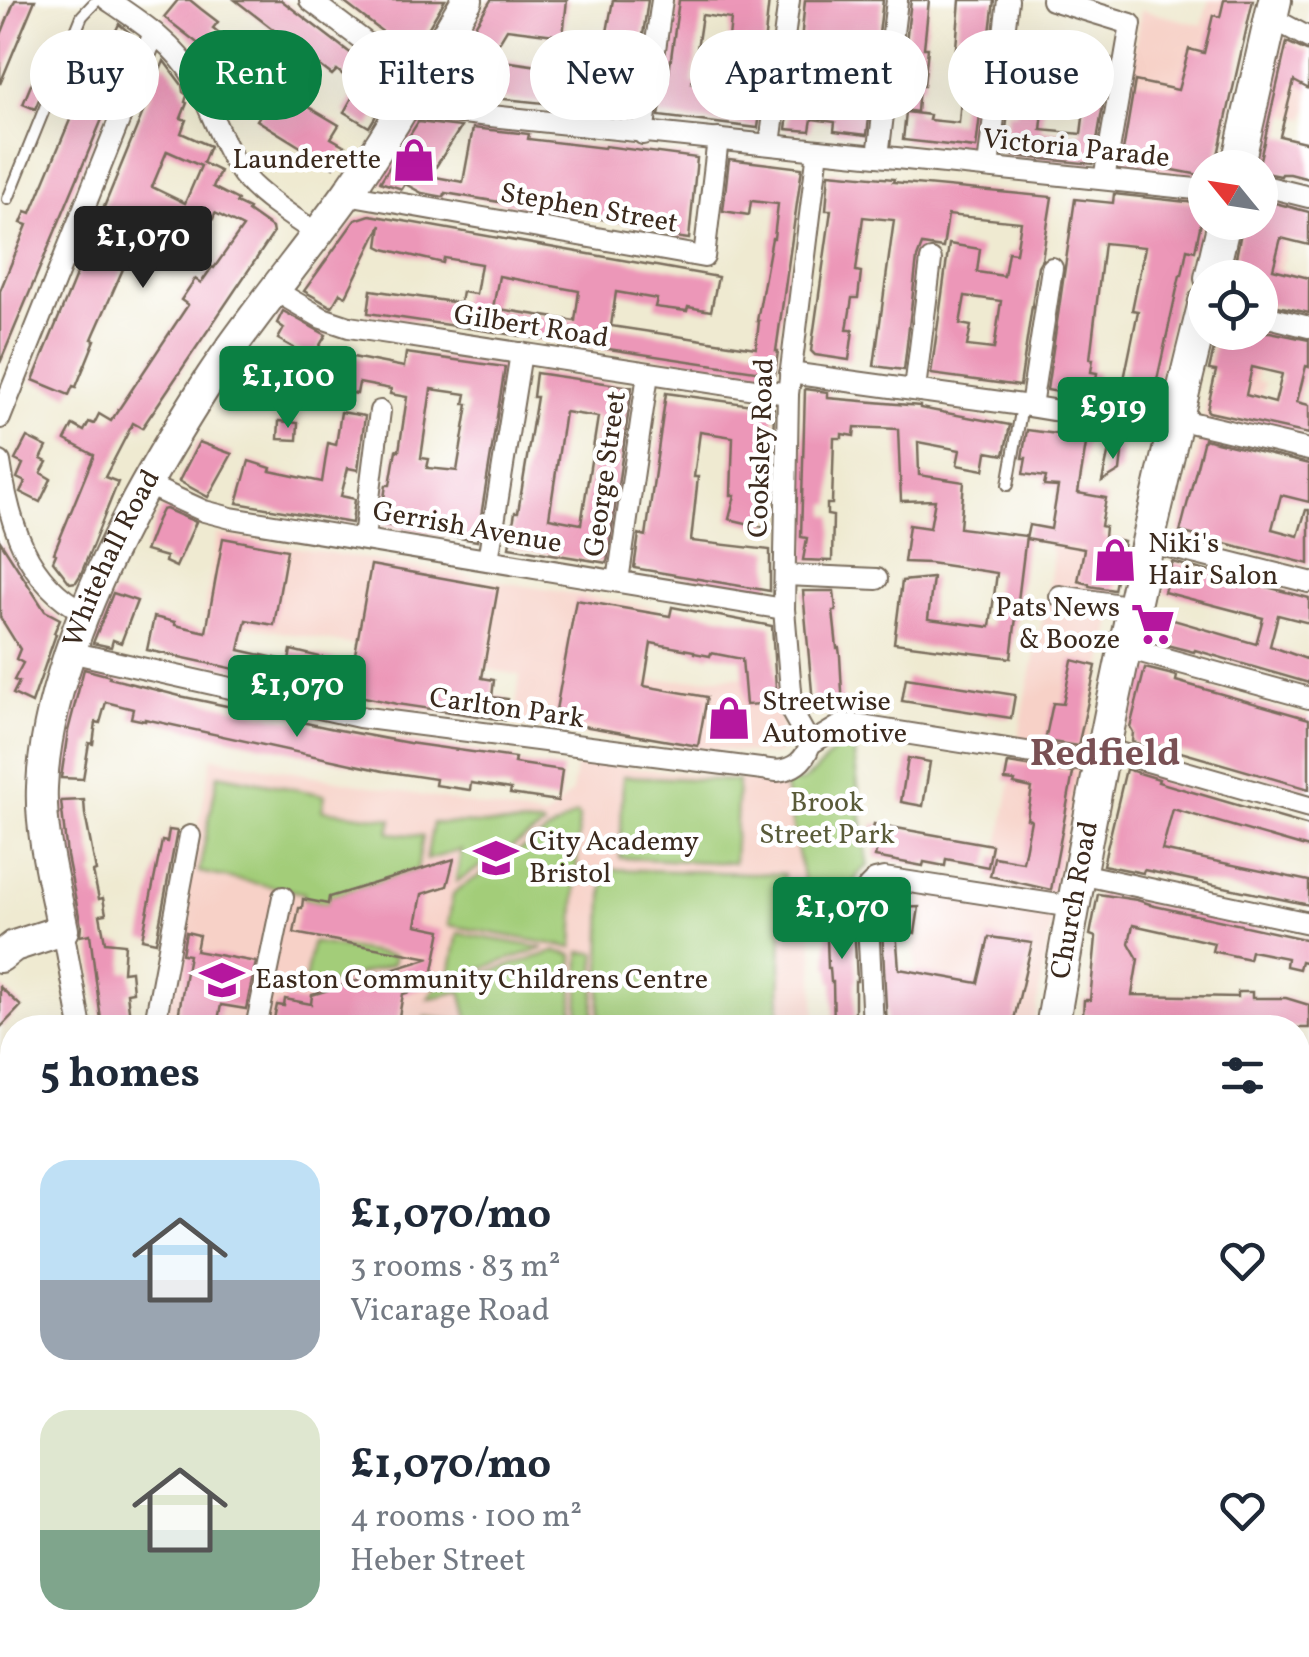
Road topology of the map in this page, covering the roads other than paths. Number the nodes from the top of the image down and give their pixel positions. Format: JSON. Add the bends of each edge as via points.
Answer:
{"nodes":[{"id":1,"x":97,"y":0,"type":"edge"},
{"id":2,"x":108,"y":0,"type":"edge"},
{"id":3,"x":310,"y":0,"type":"edge"},
{"id":4,"x":467,"y":0,"type":"edge"},
{"id":5,"x":662,"y":0,"type":"edge"},
{"id":6,"x":788,"y":0,"type":"edge"},
{"id":7,"x":898,"y":0,"type":"edge"},
{"id":8,"x":1008,"y":0,"type":"edge"},
{"id":9,"x":1052,"y":0,"type":"edge"},
{"id":10,"x":135,"y":8,"type":"edge"},
{"id":11,"x":1272,"y":9,"type":"edge"},
{"id":12,"x":152,"y":30,"type":"edge"},
{"id":13,"x":342,"y":30,"type":"edge"},
{"id":14,"x":449,"y":30,"type":"edge"},
{"id":15,"x":159,"y":38,"type":"edge"},
{"id":16,"x":1309,"y":38,"type":"edge"},
{"id":17,"x":510,"y":112,"type":"edge"},
{"id":18,"x":119,"y":120,"type":"edge"},
{"id":19,"x":395,"y":120,"type":"edge"},
{"id":20,"x":644,"y":134,"type":"junction"},
{"id":21,"x":718,"y":139,"type":"junction"},
{"id":22,"x":770,"y":144,"type":"junction"},
{"id":23,"x":818,"y":150,"type":"junction"},
{"id":24,"x":1241,"y":150,"type":"edge"},
{"id":25,"x":878,"y":156,"type":"junction"},
{"id":26,"x":988,"y":167,"type":"junction"},
{"id":27,"x":1104,"y":179,"type":"junction"},
{"id":28,"x":1188,"y":188,"type":"edge"},
{"id":29,"x":1278,"y":189,"type":"edge"},
{"id":30,"x":347,"y":194,"type":"junction"},
{"id":31,"x":1309,"y":197,"type":"edge"},
{"id":32,"x":8,"y":199,"type":"dead end"},
{"id":33,"x":316,"y":233,"type":"junction"},
{"id":34,"x":931,"y":260,"type":"dead end"},
{"id":35,"x":1052,"y":268,"type":"dead end"},
{"id":36,"x":274,"y":290,"type":"junction"},
{"id":37,"x":1278,"y":319,"type":"edge"},
{"id":38,"x":1309,"y":327,"type":"edge"},
{"id":39,"x":1193,"y":350,"type":"edge"},
{"id":40,"x":522,"y":353,"type":"junction"},
{"id":41,"x":648,"y":374,"type":"junction"},
{"id":42,"x":789,"y":383,"type":"junction"},
{"id":43,"x":914,"y":389,"type":"junction"},
{"id":44,"x":1027,"y":406,"type":"junction"},
{"id":45,"x":380,"y":412,"type":"dead end"},
{"id":46,"x":0,"y":418,"type":"edge"},
{"id":47,"x":1175,"y":424,"type":"junction"},
{"id":48,"x":1309,"y":450,"type":"edge"},
{"id":49,"x":0,"y":462,"type":"edge"},
{"id":50,"x":145,"y":484,"type":"junction"},
{"id":51,"x":1008,"y":485,"type":"dead end"},
{"id":52,"x":364,"y":538,"type":"junction"},
{"id":53,"x":1149,"y":542,"type":"junction"},
{"id":54,"x":488,"y":560,"type":"junction"},
{"id":55,"x":785,"y":575,"type":"junction"},
{"id":56,"x":877,"y":580,"type":"dead end"},
{"id":57,"x":618,"y":581,"type":"junction"},
{"id":58,"x":1309,"y":582,"type":"edge"},
{"id":59,"x":1060,"y":596,"type":"dead end"},
{"id":60,"x":1134,"y":608,"type":"junction"},
{"id":61,"x":784,"y":609,"type":"junction"},
{"id":62,"x":84,"y":612,"type":"junction"},
{"id":63,"x":1126,"y":648,"type":"junction"},
{"id":64,"x":70,"y":652,"type":"junction"},
{"id":65,"x":1309,"y":698,"type":"edge"},
{"id":66,"x":810,"y":744,"type":"junction"},
{"id":67,"x":1104,"y":756,"type":"junction"},
{"id":68,"x":1309,"y":807,"type":"edge"},
{"id":69,"x":190,"y":836,"type":"dead end"},
{"id":70,"x":1080,"y":874,"type":"junction"},
{"id":71,"x":283,"y":897,"type":"dead end"},
{"id":72,"x":1072,"y":907,"type":"junction"},
{"id":73,"x":1309,"y":923,"type":"edge"},
{"id":74,"x":63,"y":930,"type":"junction"},
{"id":75,"x":0,"y":957,"type":"edge"},
{"id":76,"x":79,"y":1015,"type":"edge"},
{"id":77,"x":162,"y":1015,"type":"edge"},
{"id":78,"x":259,"y":1015,"type":"edge"},
{"id":79,"x":872,"y":1015,"type":"edge"},
{"id":80,"x":1054,"y":1015,"type":"edge"}],
"edges":[{"from":1,"to":32,"type":"lane","via":[[82,16]]},
{"from":2,"to":10,"type":"street"},
{"from":3,"to":13,"type":"street"},
{"from":4,"to":14,"type":"main road","name":"Whitehall Road"},
{"from":5,"to":20,"type":"street"},
{"from":6,"to":22,"type":"street"},
{"from":7,"to":25,"type":"street"},
{"from":8,"to":26,"type":"street"},
{"from":9,"to":27,"type":"street","via":[[1132,24]]},
{"from":10,"to":12,"type":"street"},
{"from":11,"to":16,"type":"street"},
{"from":11,"to":24,"type":"main road"},
{"from":15,"to":33,"type":"street","via":[[192,75],[250,184]]},
{"from":17,"to":20,"type":"street","name":"Victoria Parade"},
{"from":18,"to":46,"type":"street"},
{"from":19,"to":30,"type":"main road","name":"Whitehall Road"},
{"from":20,"to":21,"type":"street","name":"Victoria Parade"},
{"from":21,"to":22,"type":"street","name":"Victoria Parade"},
{"from":21,"to":30,"type":"street","name":"Stephen Street","via":[[704,257]]},
{"from":22,"to":23,"type":"street","name":"Victoria Parade"},
{"from":23,"to":25,"type":"street","name":"Victoria Parade"},
{"from":23,"to":42,"type":"street","name":"Cooksley Road"},
{"from":25,"to":26,"type":"street","name":"Victoria Parade"},
{"from":26,"to":27,"type":"street","name":"Victoria Parade"},
{"from":27,"to":28,"type":"street","name":"Victoria Parade"},
{"from":29,"to":31,"type":"street"},
{"from":30,"to":33,"type":"main road","name":"Whitehall Road"},
{"from":33,"to":36,"type":"main road","name":"Whitehall Road"},
{"from":34,"to":43,"type":"street"},
{"from":35,"to":44,"type":"street"},
{"from":36,"to":40,"type":"street","name":"Gilbert Road","via":[[349,327]]},
{"from":36,"to":50,"type":"main road","name":"Whitehall Road"},
{"from":37,"to":38,"type":"street"},
{"from":39,"to":47,"type":"main road","name":"Church Road"},
{"from":40,"to":41,"type":"street","name":"Gilbert Road"},
{"from":40,"to":54,"type":"street"},
{"from":41,"to":42,"type":"street","name":"Gilbert Road"},
{"from":41,"to":57,"type":"street","name":"George Street"},
{"from":42,"to":43,"type":"street","name":"Gilbert Road"},
{"from":42,"to":55,"type":"street","name":"Cooksley Road"},
{"from":43,"to":44,"type":"street","name":"Gilbert Road"},
{"from":44,"to":47,"type":"street","name":"Gilbert Road"},
{"from":44,"to":51,"type":"lane"},
{"from":45,"to":52,"type":"street"},
{"from":47,"to":48,"type":"street","name":"Gilbert Road"},
{"from":47,"to":53,"type":"main road","name":"Church Road"},
{"from":49,"to":62,"type":"street","via":[[8,506],[32,564],[53,592]]},
{"from":50,"to":52,"type":"street","name":"Gerrish Avenue","via":[[231,518]]},
{"from":50,"to":62,"type":"main road","name":"Whitehall Road"},
{"from":52,"to":54,"type":"street","name":"Gerrish Avenue"},
{"from":53,"to":58,"type":"street"},
{"from":53,"to":60,"type":"main road","name":"Church Road"},
{"from":54,"to":57,"type":"street","name":"Gerrish Avenue"},
{"from":55,"to":56,"type":"street"},
{"from":55,"to":61,"type":"street","name":"Cooksley Road"},
{"from":57,"to":61,"type":"street","name":"Gerrish Avenue"},
{"from":59,"to":60,"type":"street"},
{"from":60,"to":63,"type":"main road","name":"Church Road"},
{"from":61,"to":66,"type":"street","name":"Cooksley Road","via":[[793,714]]},
{"from":62,"to":64,"type":"main road","name":"Whitehall Road"},
{"from":63,"to":65,"type":"street"},
{"from":63,"to":67,"type":"main road","name":"Church Road"},
{"from":64,"to":66,"type":"street","name":"Carlton Park","via":[[359,717],[776,771],[796,766]]},
{"from":64,"to":74,"type":"main road","name":"Whitehall Road","via":[[53,707],[41,790]]},
{"from":66,"to":67,"type":"street","name":"Carlton Park","via":[[854,724]]},
{"from":67,"to":68,"type":"street","name":"Carlton Park"},
{"from":67,"to":70,"type":"main road","name":"Church Road"},
{"from":69,"to":77,"type":"street"},
{"from":70,"to":72,"type":"main road","name":"Church Road"},
{"from":70,"to":73,"type":"street"},
{"from":71,"to":78,"type":"street"},
{"from":72,"to":79,"type":"street","via":[[874,880],[867,898]]},
{"from":72,"to":80,"type":"main road","name":"Church Road"},
{"from":74,"to":75,"type":"main road"},
{"from":74,"to":76,"type":"street","name":"Whitehall Road"}]}
